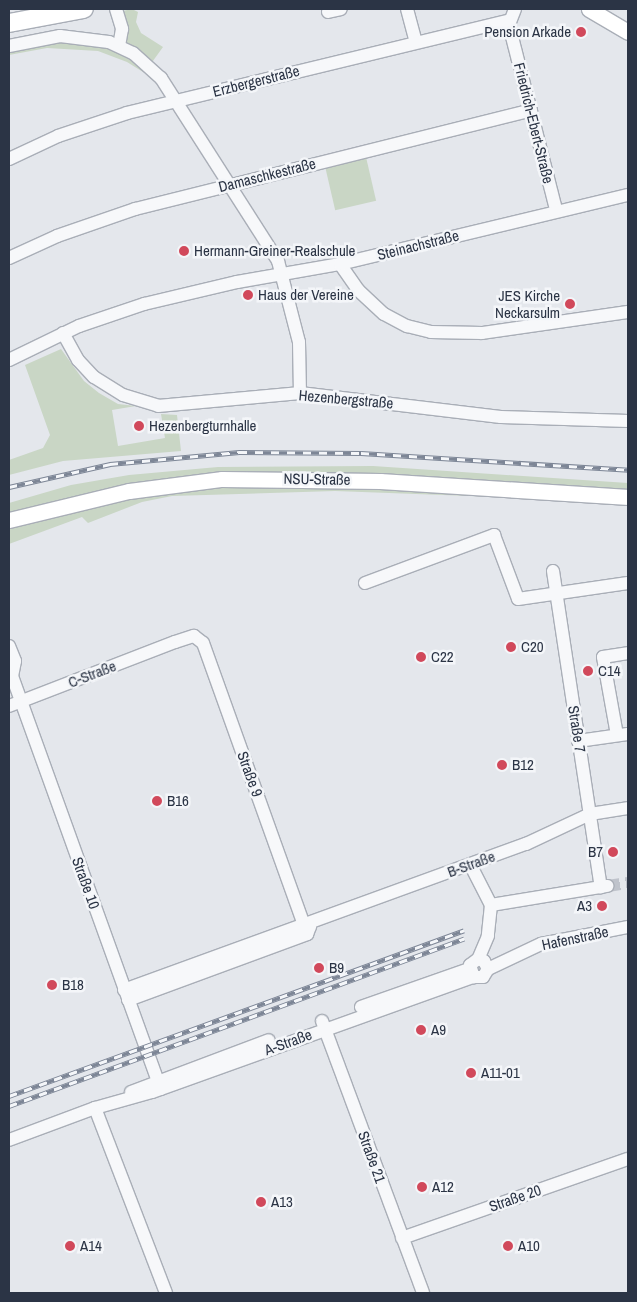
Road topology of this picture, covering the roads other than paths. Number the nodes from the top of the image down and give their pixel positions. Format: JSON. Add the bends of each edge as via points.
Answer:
{"nodes":[{"id":1,"x":22,"y":9,"type":"edge"},
{"id":2,"x":84,"y":9,"type":"edge"},
{"id":3,"x":116,"y":9,"type":"edge"},
{"id":4,"x":341,"y":9,"type":"edge"},
{"id":5,"x":407,"y":9,"type":"edge"},
{"id":6,"x":515,"y":9,"type":"edge"},
{"id":7,"x":589,"y":9,"type":"edge"},
{"id":8,"x":9,"y":11,"type":"edge"},
{"id":9,"x":328,"y":12,"type":"dead end"},
{"id":10,"x":508,"y":21,"type":"junction"},
{"id":11,"x":9,"y":23,"type":"edge"},
{"id":12,"x":628,"y":32,"type":"edge"},
{"id":13,"x":416,"y":42,"type":"junction"},
{"id":14,"x":9,"y":46,"type":"edge"},
{"id":15,"x":119,"y":46,"type":"junction"},
{"id":16,"x":176,"y":100,"type":"junction"},
{"id":17,"x":531,"y":110,"type":"junction"},
{"id":18,"x":9,"y":159,"type":"edge"},
{"id":19,"x":228,"y":184,"type":"junction"},
{"id":20,"x":628,"y":194,"type":"edge"},
{"id":21,"x":556,"y":210,"type":"junction"},
{"id":22,"x":9,"y":258,"type":"edge"},
{"id":23,"x":340,"y":264,"type":"junction"},
{"id":24,"x":283,"y":273,"type":"junction"},
{"id":25,"x":628,"y":312,"type":"edge"},
{"id":26,"x":62,"y":333,"type":"junction"},
{"id":27,"x":9,"y":360,"type":"edge"},
{"id":28,"x":300,"y":393,"type":"junction"},
{"id":29,"x":628,"y":421,"type":"edge"},
{"id":30,"x":628,"y":498,"type":"edge"},
{"id":31,"x":9,"y":520,"type":"edge"},
{"id":32,"x":553,"y":571,"type":"dead end"},
{"id":33,"x":365,"y":583,"type":"dead end"},
{"id":34,"x":628,"y":583,"type":"edge"},
{"id":35,"x":556,"y":593,"type":"junction"},
{"id":36,"x":175,"y":642,"type":"joint"},
{"id":37,"x":9,"y":646,"type":"edge"},
{"id":38,"x":628,"y":653,"type":"edge"},
{"id":39,"x":10,"y":675,"type":"edge"},
{"id":40,"x":15,"y":704,"type":"edge"},
{"id":41,"x":622,"y":735,"type":"edge"},
{"id":42,"x":578,"y":741,"type":"junction"},
{"id":43,"x":628,"y":808,"type":"edge"},
{"id":44,"x":590,"y":814,"type":"junction"},
{"id":45,"x":470,"y":864,"type":"junction"},
{"id":46,"x":491,"y":905,"type":"junction"},
{"id":47,"x":308,"y":926,"type":"junction"},
{"id":48,"x":628,"y":927,"type":"edge"},
{"id":49,"x":518,"y":954,"type":"joint"},
{"id":50,"x":478,"y":967,"type":"junction"},
{"id":51,"x":126,"y":995,"type":"junction"},
{"id":52,"x":324,"y":1025,"type":"junction"},
{"id":53,"x":159,"y":1084,"type":"junction"},
{"id":54,"x":98,"y":1107,"type":"junction"},
{"id":55,"x":9,"y":1140,"type":"edge"},
{"id":56,"x":628,"y":1159,"type":"edge"},
{"id":57,"x":402,"y":1238,"type":"junction"},
{"id":58,"x":166,"y":1293,"type":"edge"},
{"id":59,"x":423,"y":1293,"type":"edge"}],
"edges":[{"from":1,"to":8,"type":"highway"},
{"from":2,"to":11,"type":"highway"},
{"from":3,"to":15,"type":"street","via":[[122,29]]},
{"from":4,"to":9,"type":"street"},
{"from":5,"to":13,"type":"street"},
{"from":6,"to":10,"type":"street"},
{"from":7,"to":12,"type":"main road"},
{"from":10,"to":13,"type":"street","name":"Erzbergerstraße"},
{"from":10,"to":17,"type":"street","name":"Friedrich-Ebert-Straße"},
{"from":13,"to":16,"type":"street","name":"Erzbergerstraße"},
{"from":14,"to":15,"type":"street","via":[[60,36]]},
{"from":15,"to":16,"type":"street","via":[[150,65]]},
{"from":16,"to":18,"type":"street","name":"Erzbergerstraße","via":[[88,125]]},
{"from":16,"to":19,"type":"street"},
{"from":17,"to":19,"type":"street","name":"Damaschkestraße"},
{"from":17,"to":21,"type":"street","name":"Friedrich-Ebert-Straße"},
{"from":19,"to":22,"type":"street","name":"Damaschkestraße","via":[[97,221]]},
{"from":19,"to":24,"type":"street"},
{"from":20,"to":21,"type":"street","name":"Steinachstraße"},
{"from":21,"to":23,"type":"street","name":"Steinachstraße"},
{"from":23,"to":24,"type":"street","name":"Steinachstraße"},
{"from":23,"to":25,"type":"street","via":[[358,290],[384,314],[407,326],[431,332],[482,333]]},
{"from":24,"to":26,"type":"street","name":"Steinachstraße","via":[[144,304]]},
{"from":24,"to":28,"type":"street","via":[[299,342]]},
{"from":26,"to":27,"type":"street","name":"Steinachstraße"},
{"from":26,"to":28,"type":"street","name":"Hezenbergstraße","via":[[78,360],[94,377],[123,396],[145,403],[174,406]]},
{"from":28,"to":29,"type":"street","name":"Hezenbergstraße","via":[[501,417]]},
{"from":30,"to":31,"type":"main road","name":"NSU-Straße","via":[[380,481],[222,479],[129,492]]},
{"from":32,"to":35,"type":"street","name":"Straße 7"},
{"from":33,"to":35,"type":"street","via":[[494,535],[518,599]]},
{"from":34,"to":35,"type":"street"},
{"from":35,"to":42,"type":"street","name":"Straße 7"},
{"from":36,"to":40,"type":"street","name":"C-Straße"},
{"from":36,"to":47,"type":"street","name":"Straße 9","via":[[194,636],[203,643]]},
{"from":37,"to":39,"type":"street","via":[[14,661]]},
{"from":38,"to":41,"type":"street","via":[[603,657]]},
{"from":39,"to":40,"type":"street","name":"Straße 10"},
{"from":40,"to":51,"type":"street","name":"Straße 10"},
{"from":41,"to":42,"type":"street"},
{"from":42,"to":44,"type":"street","name":"Straße 7"},
{"from":43,"to":44,"type":"street","name":"B-Straße"},
{"from":44,"to":45,"type":"street","name":"B-Straße","via":[[526,844]]},
{"from":44,"to":46,"type":"street","name":"Straße 7","via":[[604,887]]},
{"from":45,"to":46,"type":"street"},
{"from":45,"to":47,"type":"street","name":"B-Straße"},
{"from":46,"to":50,"type":"street","via":[[488,936]]},
{"from":47,"to":51,"type":"street","name":"B-Straße"},
{"from":48,"to":49,"type":"street","name":"Hafenstraße","via":[[541,944]]},
{"from":49,"to":50,"type":"street","name":"A-Straße","via":[[511,952]]},
{"from":50,"to":52,"type":"street","name":"A-Straße"},
{"from":51,"to":53,"type":"street","name":"Straße 10"},
{"from":52,"to":53,"type":"street","name":"A-Straße"},
{"from":52,"to":57,"type":"street","name":"Straße 21"},
{"from":53,"to":54,"type":"street","name":"A-Straße"},
{"from":54,"to":55,"type":"street","name":"A-Straße"},
{"from":54,"to":58,"type":"street"},
{"from":56,"to":57,"type":"street","name":"Straße 20"},
{"from":57,"to":59,"type":"street","name":"Straße 21"}]}
